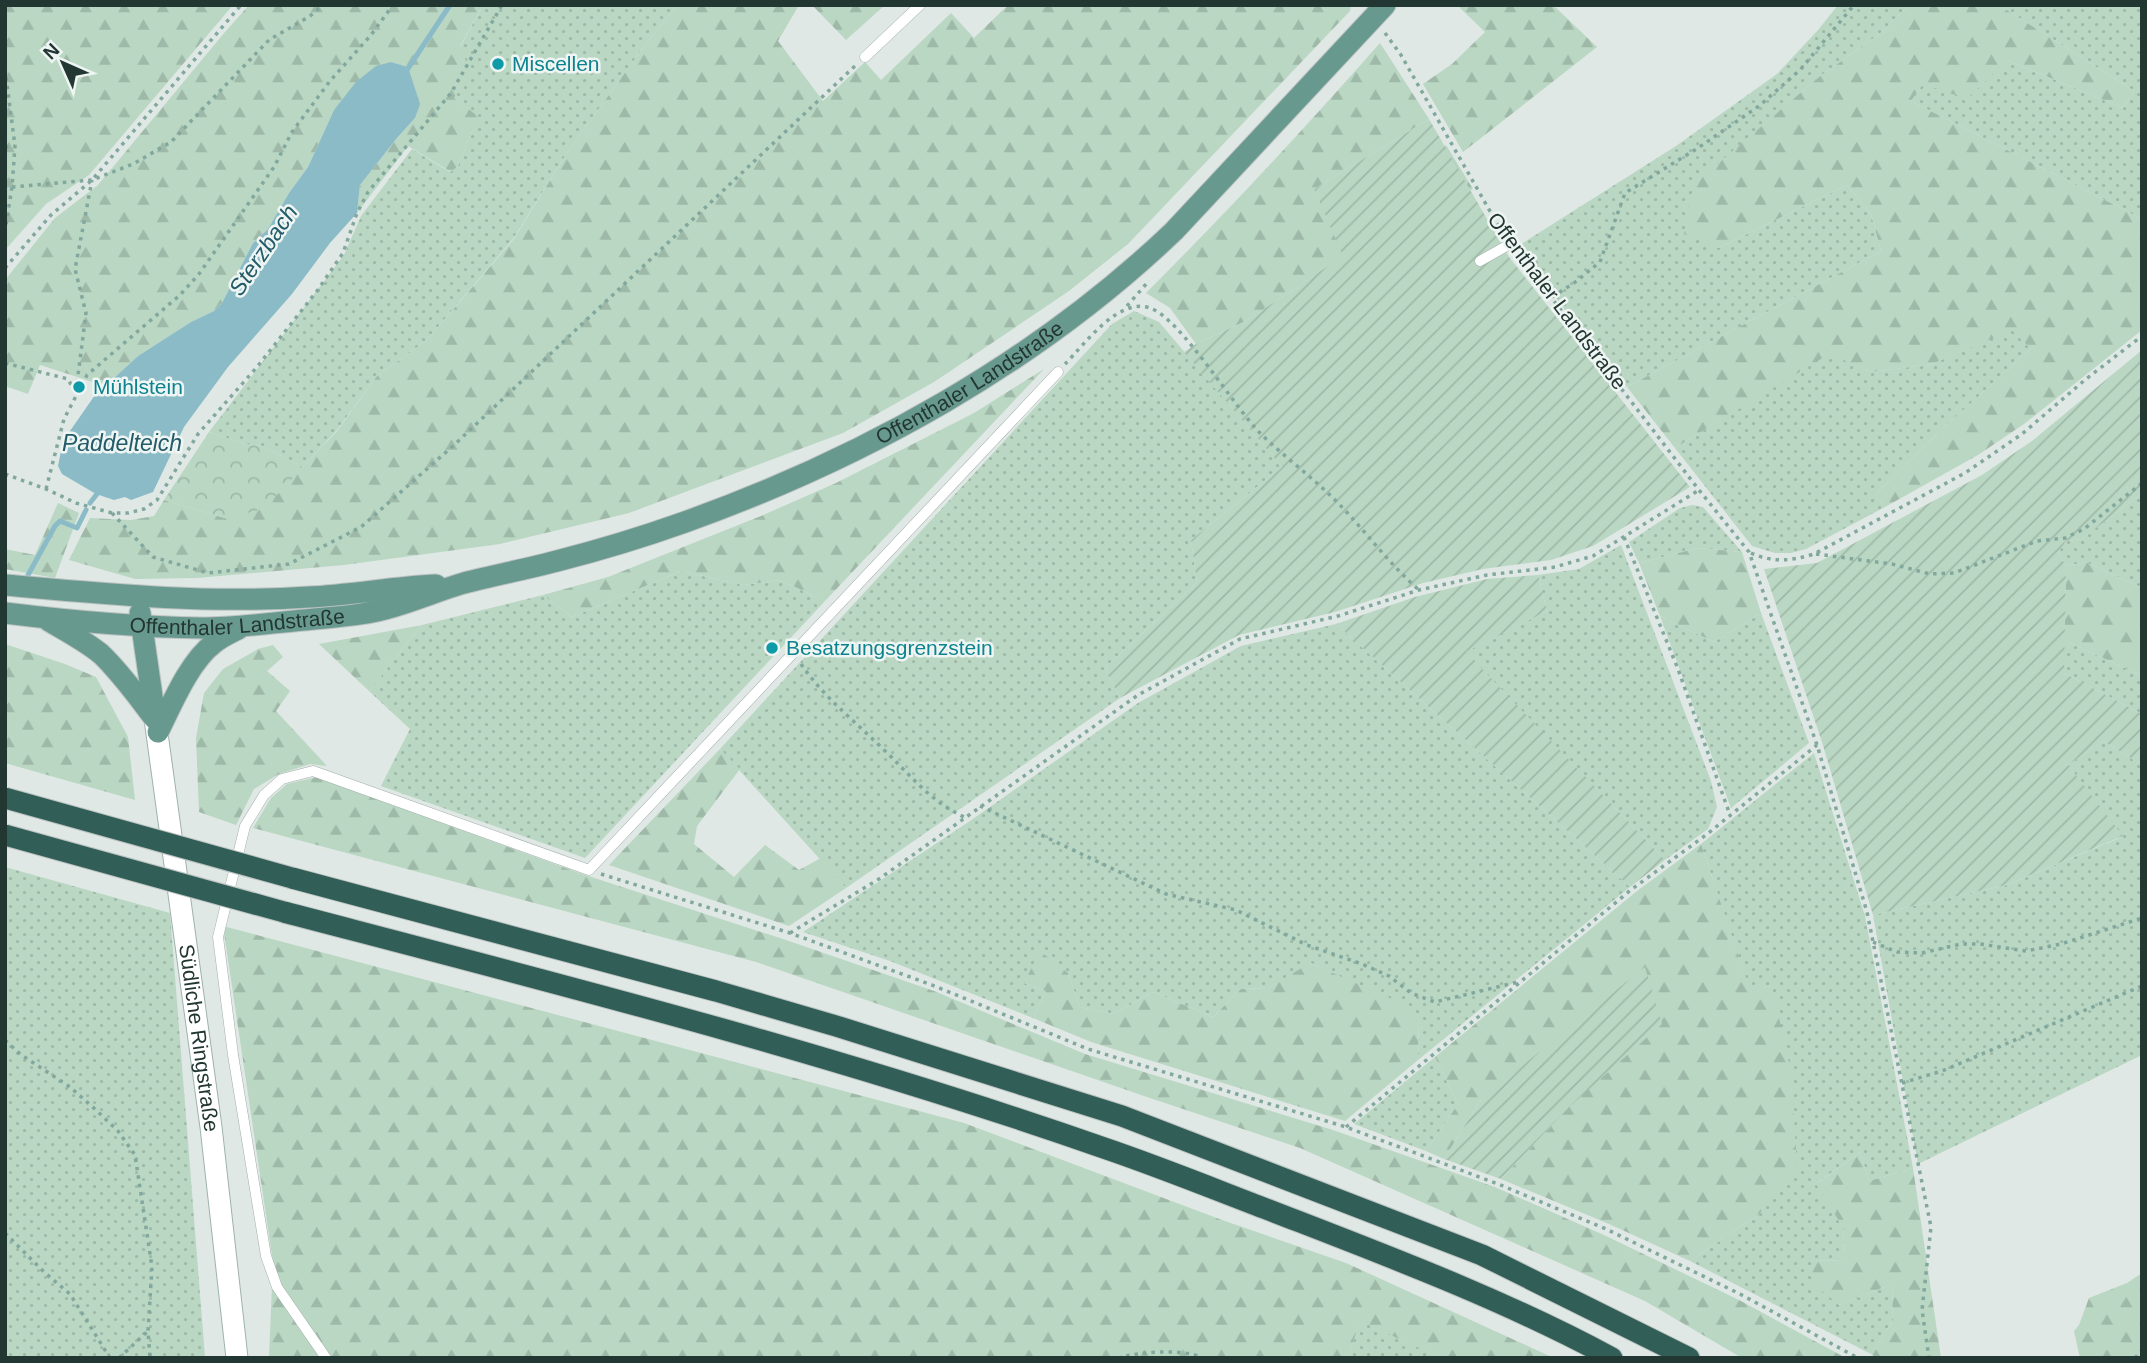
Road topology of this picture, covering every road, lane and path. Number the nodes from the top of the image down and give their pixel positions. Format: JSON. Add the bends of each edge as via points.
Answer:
{"nodes":[{"id":1,"x":241,"y":5,"type":"edge"},
{"id":2,"x":323,"y":5,"type":"edge"},
{"id":3,"x":393,"y":5,"type":"edge"},
{"id":4,"x":502,"y":5,"type":"edge"},
{"id":5,"x":920,"y":5,"type":"edge"},
{"id":6,"x":1854,"y":5,"type":"edge"},
{"id":7,"x":1379,"y":11,"type":"edge"},
{"id":8,"x":865,"y":57,"type":"joint"},
{"id":9,"x":5,"y":69,"type":"edge"},
{"id":10,"x":15,"y":146,"type":"junction"},
{"id":11,"x":5,"y":147,"type":"edge"},
{"id":12,"x":92,"y":180,"type":"junction"},
{"id":13,"x":12,"y":187,"type":"junction"},
{"id":14,"x":5,"y":231,"type":"edge"},
{"id":15,"x":1510,"y":244,"type":"junction"},
{"id":16,"x":1480,"y":261,"type":"dead end"},
{"id":17,"x":5,"y":268,"type":"edge"},
{"id":18,"x":1552,"y":297,"type":"junction"},
{"id":19,"x":2142,"y":336,"type":"edge"},
{"id":20,"x":5,"y":363,"type":"edge"},
{"id":21,"x":1058,"y":372,"type":"joint"},
{"id":22,"x":76,"y":393,"type":"junction"},
{"id":23,"x":5,"y":474,"type":"edge"},
{"id":24,"x":2142,"y":483,"type":"edge"},
{"id":25,"x":46,"y":489,"type":"junction"},
{"id":26,"x":1699,"y":490,"type":"junction"},
{"id":27,"x":112,"y":513,"type":"junction"},
{"id":28,"x":1624,"y":537,"type":"junction"},
{"id":29,"x":1749,"y":552,"type":"junction"},
{"id":30,"x":1814,"y":554,"type":"junction"},
{"id":31,"x":463,"y":584,"type":"junction"},
{"id":32,"x":5,"y":585,"type":"edge"},
{"id":33,"x":1419,"y":590,"type":"junction"},
{"id":34,"x":138,"y":597,"type":"junction"},
{"id":35,"x":5,"y":613,"type":"edge"},
{"id":36,"x":44,"y":618,"type":"junction"},
{"id":37,"x":141,"y":625,"type":"junction"},
{"id":38,"x":243,"y":626,"type":"junction"},
{"id":39,"x":794,"y":653,"type":"junction"},
{"id":40,"x":156,"y":725,"type":"junction"},
{"id":41,"x":1817,"y":744,"type":"junction"},
{"id":42,"x":5,"y":798,"type":"edge"},
{"id":43,"x":979,"y":806,"type":"junction"},
{"id":44,"x":1730,"y":815,"type":"junction"},
{"id":45,"x":964,"y":817,"type":"junction"},
{"id":46,"x":5,"y":835,"type":"edge"},
{"id":47,"x":589,"y":870,"type":"junction"},
{"id":48,"x":2142,"y":918,"type":"edge"},
{"id":49,"x":790,"y":933,"type":"junction"},
{"id":50,"x":1873,"y":942,"type":"junction"},
{"id":51,"x":1520,"y":982,"type":"junction"},
{"id":52,"x":2142,"y":986,"type":"edge"},
{"id":53,"x":5,"y":1040,"type":"edge"},
{"id":54,"x":1902,"y":1083,"type":"junction"},
{"id":55,"x":1346,"y":1127,"type":"junction"},
{"id":56,"x":5,"y":1233,"type":"edge"},
{"id":57,"x":148,"y":1331,"type":"junction"},
{"id":58,"x":2142,"y":1350,"type":"edge"},
{"id":59,"x":110,"y":1358,"type":"edge"},
{"id":60,"x":119,"y":1358,"type":"edge"},
{"id":61,"x":150,"y":1358,"type":"edge"},
{"id":62,"x":237,"y":1358,"type":"edge"},
{"id":63,"x":326,"y":1358,"type":"edge"},
{"id":64,"x":481,"y":1358,"type":"edge"},
{"id":65,"x":495,"y":1358,"type":"edge"},
{"id":66,"x":1118,"y":1358,"type":"edge"},
{"id":67,"x":1203,"y":1358,"type":"edge"},
{"id":68,"x":1612,"y":1358,"type":"edge"},
{"id":69,"x":1689,"y":1358,"type":"edge"},
{"id":70,"x":1858,"y":1358,"type":"edge"},
{"id":71,"x":1929,"y":1358,"type":"edge"},
{"id":72,"x":2135,"y":1358,"type":"edge"}],
"edges":[{"from":1,"to":12,"type":"path"},
{"from":2,"to":12,"type":"path","via":[[268,40],[171,142]]},
{"from":3,"to":22,"type":"path","via":[[292,132],[274,167],[199,274],[87,375]]},
{"from":4,"to":27,"type":"path","via":[[451,93],[368,192],[343,253],[317,291],[198,434],[157,500],[144,509]]},
{"from":5,"to":8,"type":"lane"},
{"from":6,"to":18,"type":"path","via":[[1800,70],[1759,106],[1625,193],[1600,262]]},
{"from":7,"to":15,"type":"path","name":"Offenthaler Landstraße"},
{"from":7,"to":31,"type":"main road","name":"Offenthaler Landstraße","via":[[1147,257],[1050,334],[958,394],[853,452],[766,491],[685,522]]},
{"from":8,"to":27,"type":"path","via":[[453,446],[360,527],[289,564],[208,573],[153,557]]},
{"from":9,"to":10,"type":"path"},
{"from":10,"to":11,"type":"path"},
{"from":10,"to":13,"type":"path"},
{"from":12,"to":13,"type":"path"},
{"from":12,"to":17,"type":"path","via":[[51,215]]},
{"from":12,"to":22,"type":"path","via":[[75,269],[86,313]]},
{"from":13,"to":14,"type":"path"},
{"from":15,"to":16,"type":"lane"},
{"from":15,"to":18,"type":"path","name":"Offenthaler Landstraße"},
{"from":18,"to":26,"type":"path","name":"Offenthaler Landstraße"},
{"from":19,"to":30,"type":"path","via":[[2022,434],[1965,473]]},
{"from":20,"to":22,"type":"path","via":[[68,379]]},
{"from":21,"to":33,"type":"path","via":[[1119,311],[1149,308],[1163,316],[1259,432],[1334,499]]},
{"from":21,"to":39,"type":"lane"},
{"from":22,"to":25,"type":"path","via":[[64,419]]},
{"from":23,"to":25,"type":"path"},
{"from":24,"to":30,"type":"path","via":[[2084,529],[2064,538],[2037,541],[1954,573],[1930,574]]},
{"from":25,"to":27,"type":"path"},
{"from":26,"to":28,"type":"path"},
{"from":26,"to":29,"type":"path","name":"Offenthaler Landstraße"},
{"from":28,"to":33,"type":"path","via":[[1593,556],[1555,567]]},
{"from":28,"to":44,"type":"path"},
{"from":29,"to":30,"type":"path","via":[[1780,561]]},
{"from":29,"to":41,"type":"path","name":"Offenthaler Landstraße"},
{"from":31,"to":34,"type":"main road","name":"Offenthaler Landstraße","via":[[309,597]]},
{"from":31,"to":38,"type":"main road","name":"Offenthaler Landstraße","via":[[360,614]]},
{"from":32,"to":34,"type":"main road","name":"Offenthaler Landstraße"},
{"from":33,"to":43,"type":"path","via":[[1338,616],[1240,639],[1138,695]]},
{"from":34,"to":37,"type":"main road"},
{"from":35,"to":36,"type":"main road","name":"Offenthaler Landstraße"},
{"from":36,"to":37,"type":"main road","name":"Offenthaler Landstraße"},
{"from":36,"to":40,"type":"main road","via":[[101,654]]},
{"from":37,"to":38,"type":"main road","name":"Offenthaler Landstraße"},
{"from":37,"to":40,"type":"main road"},
{"from":38,"to":40,"type":"main road","via":[[201,655]]},
{"from":39,"to":45,"type":"path","via":[[824,692],[924,791]]},
{"from":39,"to":47,"type":"lane"},
{"from":40,"to":62,"type":"main road","name":"Südliche Ringstraße","via":[[211,1127]]},
{"from":41,"to":44,"type":"path"},
{"from":41,"to":50,"type":"path","name":"Offenthaler Landstraße"},
{"from":42,"to":69,"type":"highway","bridge":true,"via":[[716,991],[1122,1116],[1482,1255]]},
{"from":43,"to":45,"type":"path"},
{"from":43,"to":51,"type":"path","via":[[1166,894],[1236,910],[1307,946],[1389,976],[1411,993],[1435,1002]]},
{"from":44,"to":51,"type":"path"},
{"from":45,"to":49,"type":"path","via":[[879,879]]},
{"from":46,"to":68,"type":"highway","bridge":true,"via":[[715,1028],[1079,1139],[1355,1242],[1468,1289]]},
{"from":47,"to":49,"type":"path"},
{"from":47,"to":63,"type":"lane","via":[[313,771],[282,779],[264,795],[245,826],[218,937],[235,1069],[266,1256],[277,1287]]},
{"from":48,"to":50,"type":"path","via":[[2026,951],[1961,944],[1922,953],[1897,952]]},
{"from":49,"to":55,"type":"path","via":[[1088,1049]]},
{"from":50,"to":54,"type":"path","name":"Offenthaler Landstraße"},
{"from":51,"to":55,"type":"path"},
{"from":52,"to":54,"type":"path","via":[[1942,1071]]},
{"from":53,"to":57,"type":"path","via":[[87,1102],[118,1131],[135,1155],[152,1267]]},
{"from":54,"to":71,"type":"path","name":"Offenthaler Landstraße","via":[[1931,1227],[1922,1310]]},
{"from":55,"to":70,"type":"path","via":[[1606,1229]]},
{"from":56,"to":59,"type":"path","via":[[70,1294]]},
{"from":57,"to":60,"type":"path"},
{"from":57,"to":61,"type":"path"},
{"from":58,"to":72,"type":"path"},
{"from":64,"to":65,"type":"path"},
{"from":66,"to":67,"type":"path","via":[[1194,1353]]}]}
